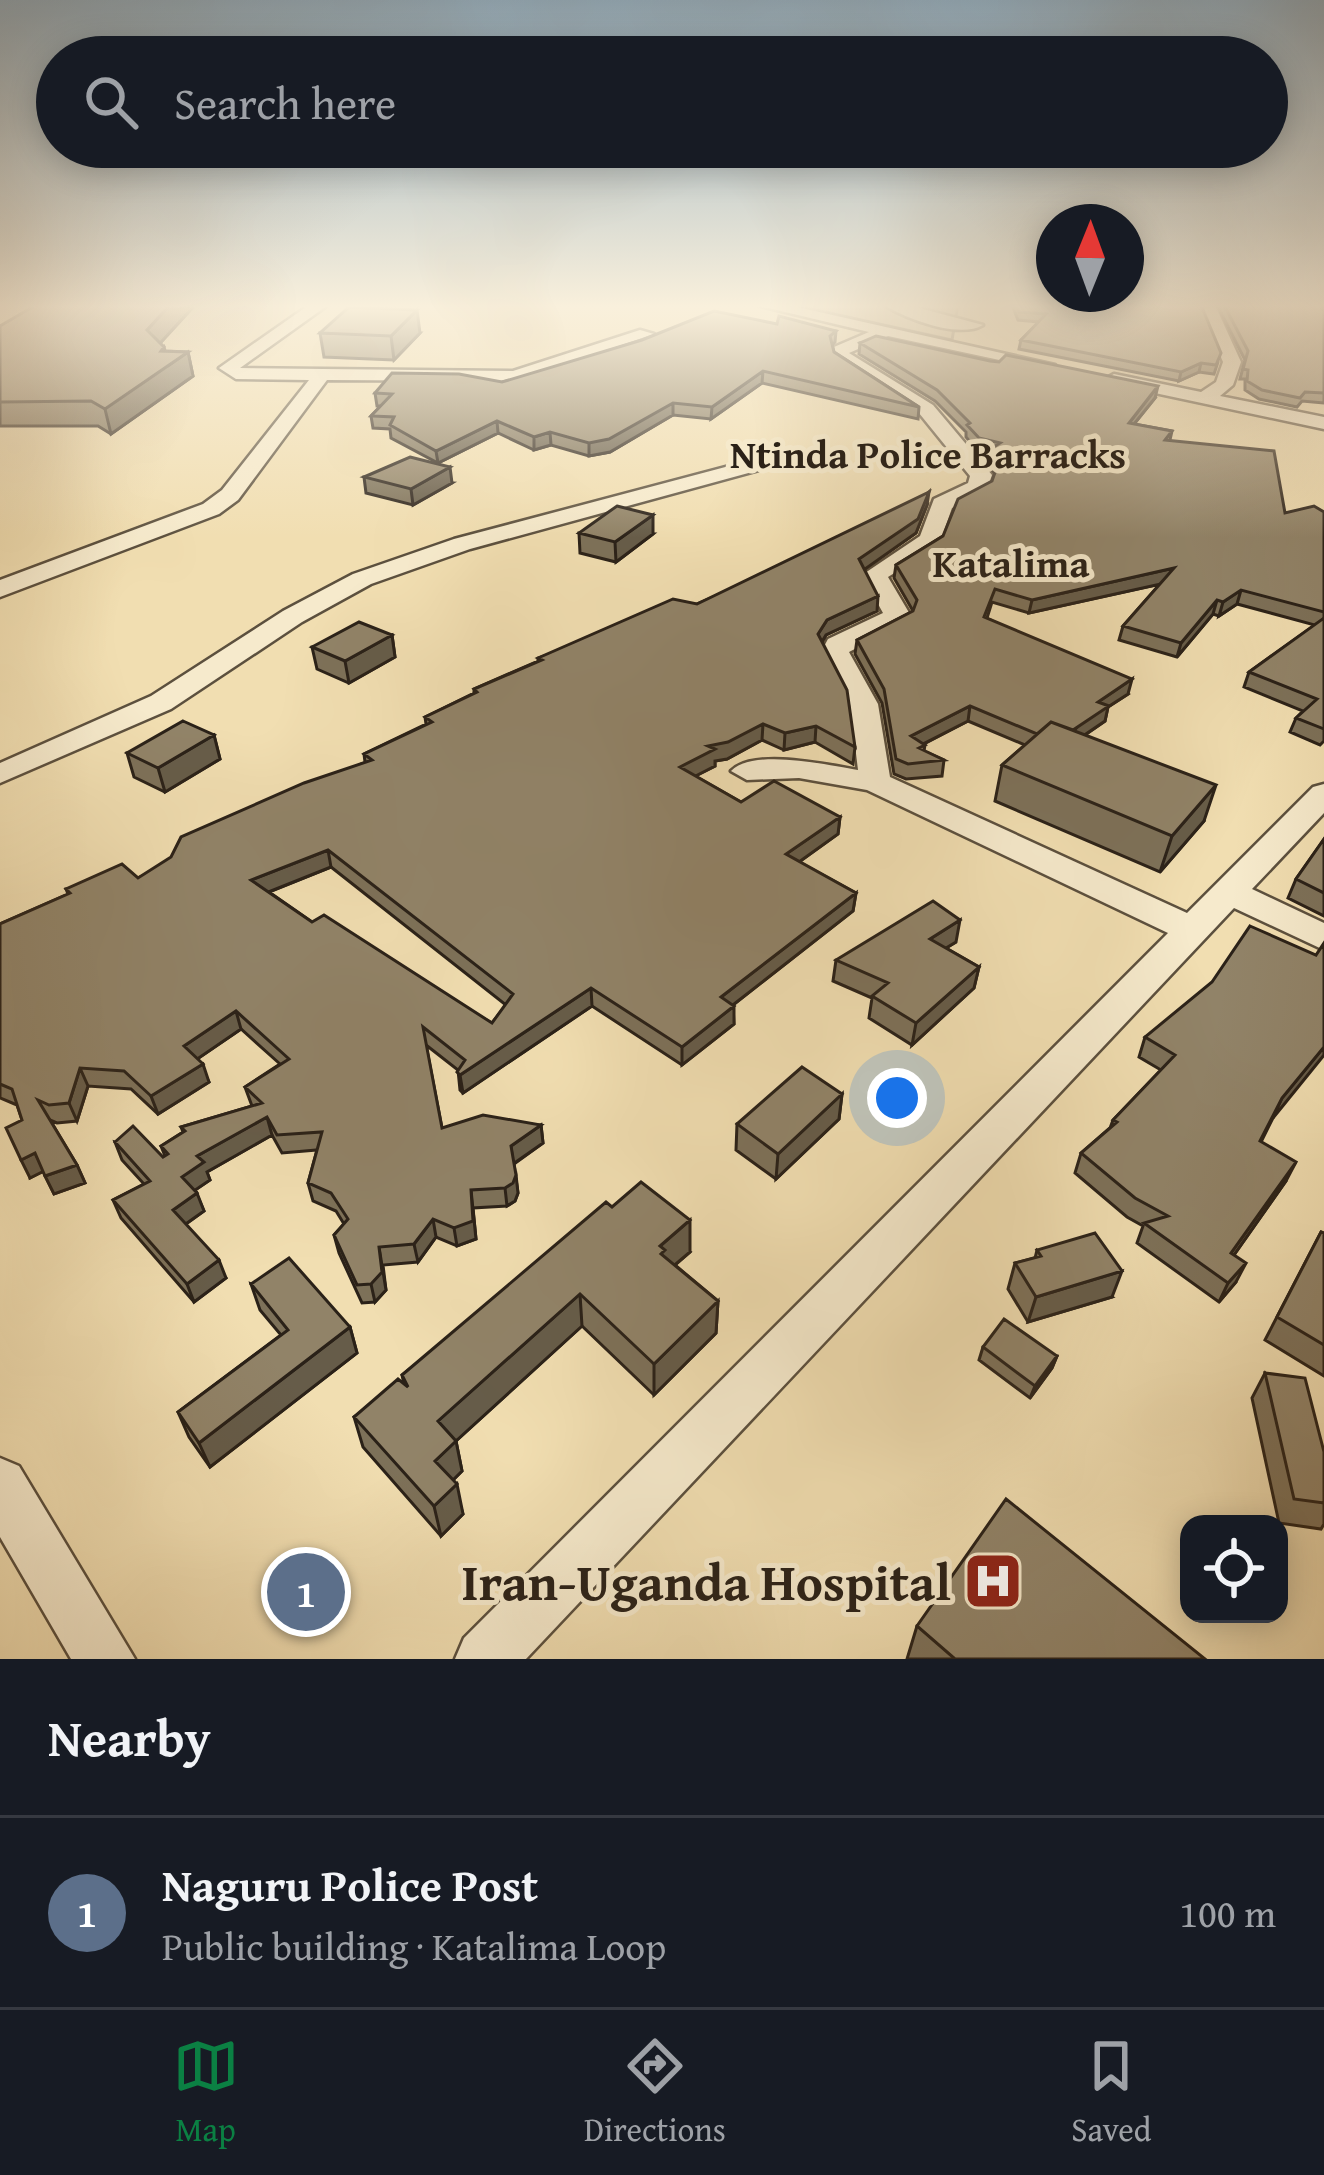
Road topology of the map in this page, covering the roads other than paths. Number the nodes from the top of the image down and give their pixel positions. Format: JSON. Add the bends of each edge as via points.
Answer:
{"nodes":[{"id":1,"x":316,"y":382,"type":"edge"},
{"id":2,"x":884,"y":382,"type":"edge"},
{"id":3,"x":1129,"y":382,"type":"edge"},
{"id":4,"x":1225,"y":382,"type":"edge"},
{"id":5,"x":1204,"y":398,"type":"junction"},
{"id":6,"x":1324,"y":423,"type":"edge"},
{"id":7,"x":767,"y":462,"type":"dead end"},
{"id":8,"x":0,"y":589,"type":"edge"},
{"id":9,"x":746,"y":771,"type":"dead end"},
{"id":10,"x":0,"y":774,"type":"edge"},
{"id":11,"x":875,"y":782,"type":"junction"},
{"id":12,"x":1324,"y":794,"type":"edge"},
{"id":13,"x":1229,"y":892,"type":"junction"},
{"id":14,"x":1192,"y":929,"type":"junction"},
{"id":15,"x":1324,"y":938,"type":"edge"},
{"id":16,"x":0,"y":1486,"type":"edge"},
{"id":17,"x":105,"y":1659,"type":"edge"},
{"id":18,"x":484,"y":1659,"type":"edge"}],
"edges":[{"from":1,"to":8,"type":"street","via":[[211,509]]},
{"from":2,"to":11,"type":"street","via":[[926,409],[981,475],[978,487],[942,504],[931,540],[874,575],[898,616],[835,652],[864,704]]},
{"from":3,"to":5,"type":"street"},
{"from":4,"to":5,"type":"street"},
{"from":5,"to":6,"type":"street"},
{"from":7,"to":10,"type":"street","via":[[473,538],[363,579],[147,710]]},
{"from":9,"to":11,"type":"street","via":[[799,769]]},
{"from":11,"to":14,"type":"street"},
{"from":12,"to":13,"type":"street"},
{"from":13,"to":14,"type":"street"},
{"from":13,"to":15,"type":"street"},
{"from":14,"to":18,"type":"street"},
{"from":16,"to":17,"type":"street"}]}
